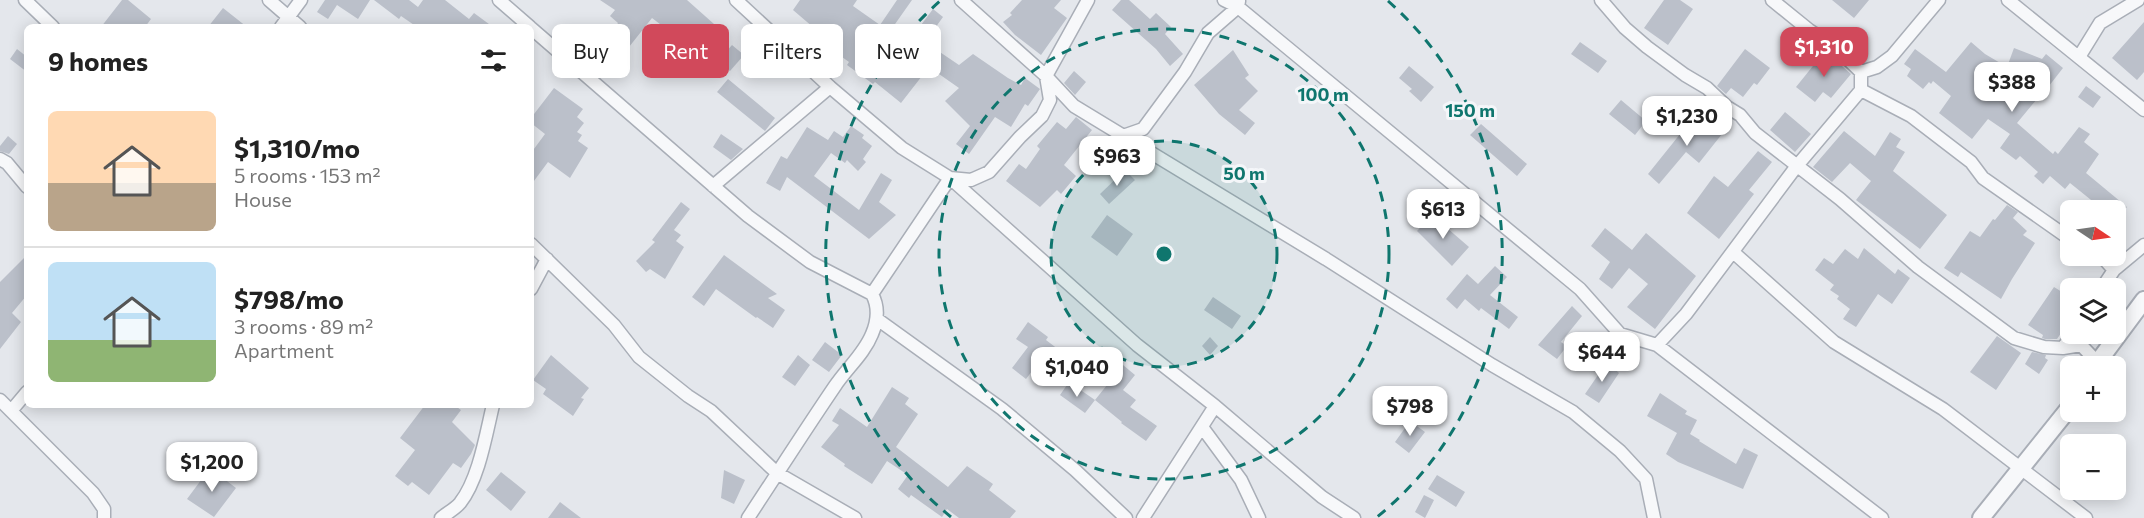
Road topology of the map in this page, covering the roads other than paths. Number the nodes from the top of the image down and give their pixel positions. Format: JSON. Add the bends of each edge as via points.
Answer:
{"nodes":[{"id":1,"x":25,"y":0,"type":"edge"},
{"id":2,"x":269,"y":0,"type":"edge"},
{"id":3,"x":301,"y":0,"type":"edge"},
{"id":4,"x":499,"y":0,"type":"edge"},
{"id":5,"x":736,"y":0,"type":"edge"},
{"id":6,"x":961,"y":0,"type":"edge"},
{"id":7,"x":1088,"y":0,"type":"edge"},
{"id":8,"x":1224,"y":0,"type":"edge"},
{"id":9,"x":1601,"y":0,"type":"edge"},
{"id":10,"x":1772,"y":0,"type":"edge"},
{"id":11,"x":1939,"y":0,"type":"edge"},
{"id":12,"x":2008,"y":0,"type":"edge"},
{"id":13,"x":2138,"y":0,"type":"edge"},
{"id":14,"x":1238,"y":4,"type":"edge"},
{"id":15,"x":285,"y":22,"type":"edge"},
{"id":16,"x":50,"y":24,"type":"edge"},
{"id":17,"x":527,"y":24,"type":"edge"},
{"id":18,"x":534,"y":30,"type":"edge"},
{"id":19,"x":2079,"y":57,"type":"junction"},
{"id":20,"x":1861,"y":72,"type":"junction"},
{"id":21,"x":1046,"y":76,"type":"junction"},
{"id":22,"x":830,"y":87,"type":"junction"},
{"id":23,"x":1861,"y":90,"type":"junction"},
{"id":24,"x":2144,"y":110,"type":"edge"},
{"id":25,"x":1124,"y":136,"type":"junction"},
{"id":26,"x":0,"y":159,"type":"edge"},
{"id":27,"x":1796,"y":167,"type":"junction"},
{"id":28,"x":950,"y":178,"type":"junction"},
{"id":29,"x":24,"y":183,"type":"edge"},
{"id":30,"x":713,"y":186,"type":"junction"},
{"id":31,"x":2060,"y":232,"type":"edge"},
{"id":32,"x":2144,"y":245,"type":"edge"},
{"id":33,"x":534,"y":247,"type":"edge"},
{"id":34,"x":1732,"y":252,"type":"junction"},
{"id":35,"x":547,"y":259,"type":"junction"},
{"id":36,"x":2110,"y":266,"type":"edge"},
{"id":37,"x":2114,"y":270,"type":"junction"},
{"id":38,"x":2109,"y":278,"type":"edge"},
{"id":39,"x":534,"y":283,"type":"edge"},
{"id":40,"x":872,"y":294,"type":"junction"},
{"id":41,"x":2144,"y":300,"type":"edge"},
{"id":42,"x":877,"y":319,"type":"junction"},
{"id":43,"x":2066,"y":344,"type":"edge"},
{"id":44,"x":1657,"y":345,"type":"junction"},
{"id":45,"x":2063,"y":348,"type":"junction"},
{"id":46,"x":2089,"y":356,"type":"edge"},
{"id":47,"x":2102,"y":356,"type":"edge"},
{"id":48,"x":24,"y":396,"type":"edge"},
{"id":49,"x":0,"y":400,"type":"edge"},
{"id":50,"x":1215,"y":406,"type":"junction"},
{"id":51,"x":491,"y":408,"type":"edge"},
{"id":52,"x":11,"y":411,"type":"junction"},
{"id":53,"x":2060,"y":419,"type":"edge"},
{"id":54,"x":1202,"y":427,"type":"junction"},
{"id":55,"x":2020,"y":468,"type":"junction"},
{"id":56,"x":777,"y":473,"type":"junction"},
{"id":57,"x":104,"y":514,"type":"edge"},
{"id":58,"x":115,"y":518,"type":"edge"},
{"id":59,"x":441,"y":518,"type":"edge"},
{"id":60,"x":748,"y":518,"type":"edge"},
{"id":61,"x":855,"y":518,"type":"edge"},
{"id":62,"x":1126,"y":518,"type":"edge"},
{"id":63,"x":1143,"y":518,"type":"edge"},
{"id":64,"x":1259,"y":518,"type":"edge"},
{"id":65,"x":1354,"y":518,"type":"edge"},
{"id":66,"x":1654,"y":518,"type":"edge"},
{"id":67,"x":1882,"y":518,"type":"edge"},
{"id":68,"x":1981,"y":518,"type":"edge"},
{"id":69,"x":2086,"y":518,"type":"edge"}],
"edges":[{"from":1,"to":16,"type":"street"},
{"from":2,"to":15,"type":"street"},
{"from":3,"to":15,"type":"street"},
{"from":4,"to":17,"type":"street"},
{"from":5,"to":22,"type":"street"},
{"from":6,"to":21,"type":"street"},
{"from":7,"to":21,"type":"street"},
{"from":8,"to":14,"type":"street"},
{"from":9,"to":27,"type":"street","via":[[1647,47],[1707,88]]},
{"from":10,"to":20,"type":"street","via":[[1835,47]]},
{"from":11,"to":20,"type":"street","via":[[1892,56]]},
{"from":12,"to":19,"type":"street"},
{"from":13,"to":19,"type":"street","via":[[2100,23]]},
{"from":14,"to":25,"type":"street","via":[[1208,33],[1143,129]]},
{"from":14,"to":44,"type":"street","via":[[1580,289],[1620,334]]},
{"from":18,"to":30,"type":"street"},
{"from":19,"to":24,"type":"street"},
{"from":20,"to":23,"type":"street"},
{"from":21,"to":25,"type":"street","via":[[1074,106]]},
{"from":21,"to":28,"type":"street","via":[[1050,100],[1042,116],[1003,158],[989,172],[971,180]]},
{"from":22,"to":28,"type":"street","via":[[902,148]]},
{"from":22,"to":30,"type":"street"},
{"from":23,"to":27,"type":"street"},
{"from":23,"to":31,"type":"street","via":[[1911,116],[1971,162],[1983,178]]},
{"from":25,"to":66,"type":"street","via":[[1573,412],[1620,451],[1646,479]]},
{"from":26,"to":29,"type":"street"},
{"from":27,"to":34,"type":"street"},
{"from":27,"to":45,"type":"street","via":[[1840,199],[1918,267],[2014,338]]},
{"from":28,"to":40,"type":"street"},
{"from":28,"to":50,"type":"street","via":[[1091,306]]},
{"from":30,"to":40,"type":"street","via":[[810,262]]},
{"from":32,"to":37,"type":"street"},
{"from":33,"to":35,"type":"street"},
{"from":34,"to":44,"type":"street","via":[[1686,314]]},
{"from":34,"to":55,"type":"street","via":[[1834,342],[1943,409]]},
{"from":35,"to":39,"type":"street"},
{"from":35,"to":56,"type":"street","via":[[639,357],[711,411]]},
{"from":36,"to":37,"type":"street"},
{"from":37,"to":38,"type":"street"},
{"from":40,"to":42,"type":"street","via":[[877,302]]},
{"from":41,"to":47,"type":"street"},
{"from":42,"to":56,"type":"street","via":[[859,357],[836,384]]},
{"from":42,"to":62,"type":"street","via":[[1002,409]]},
{"from":43,"to":45,"type":"street"},
{"from":44,"to":67,"type":"street"},
{"from":45,"to":46,"type":"street","via":[[2080,345]]},
{"from":48,"to":52,"type":"street"},
{"from":49,"to":52,"type":"street"},
{"from":50,"to":54,"type":"street"},
{"from":50,"to":65,"type":"street","via":[[1322,497]]},
{"from":51,"to":59,"type":"street","via":[[473,478],[460,503]]},
{"from":52,"to":57,"type":"street","via":[[81,480]]},
{"from":53,"to":55,"type":"street"},
{"from":54,"to":63,"type":"street"},
{"from":54,"to":64,"type":"street","via":[[1241,480]]},
{"from":55,"to":68,"type":"street"},
{"from":55,"to":69,"type":"street"},
{"from":56,"to":60,"type":"street"},
{"from":56,"to":61,"type":"street"},
{"from":57,"to":58,"type":"street"}]}
